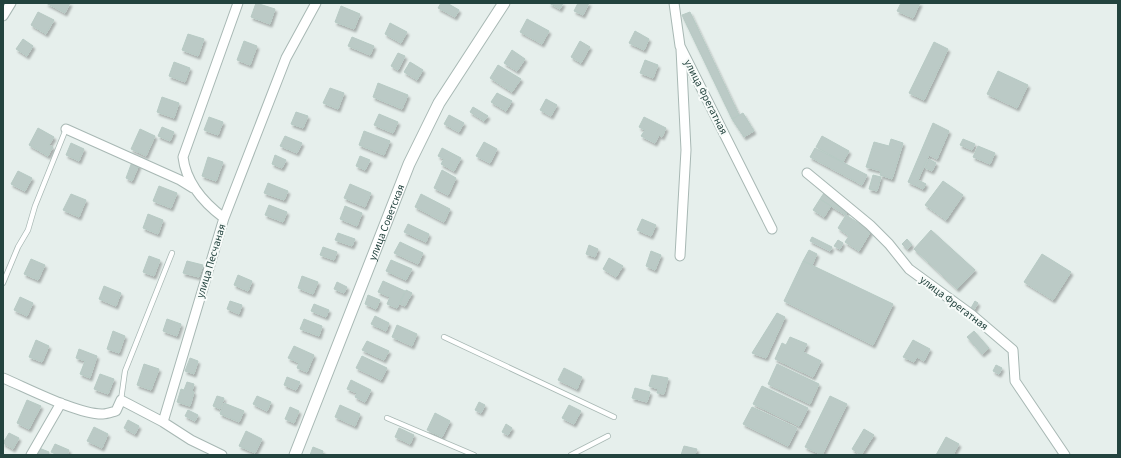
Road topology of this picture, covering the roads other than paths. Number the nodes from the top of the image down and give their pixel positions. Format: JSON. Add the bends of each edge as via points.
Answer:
{"nodes":[{"id":1,"x":11,"y":3,"type":"edge"},
{"id":2,"x":238,"y":3,"type":"edge"},
{"id":3,"x":316,"y":3,"type":"edge"},
{"id":4,"x":504,"y":3,"type":"edge"},
{"id":5,"x":674,"y":3,"type":"edge"},
{"id":6,"x":3,"y":16,"type":"edge"},
{"id":7,"x":680,"y":46,"type":"junction"},
{"id":8,"x":66,"y":129,"type":"joint"},
{"id":9,"x":807,"y":173,"type":"dead end"},
{"id":10,"x":196,"y":189,"type":"junction"},
{"id":11,"x":224,"y":218,"type":"junction"},
{"id":12,"x":772,"y":229,"type":"dead end"},
{"id":13,"x":172,"y":253,"type":"dead end"},
{"id":14,"x":680,"y":256,"type":"dead end"},
{"id":15,"x":3,"y":283,"type":"edge"},
{"id":16,"x":444,"y":338,"type":"dead end"},
{"id":17,"x":3,"y":378,"type":"edge"},
{"id":18,"x":121,"y":400,"type":"junction"},
{"id":19,"x":61,"y":403,"type":"junction"},
{"id":20,"x":614,"y":417,"type":"dead end"},
{"id":21,"x":387,"y":418,"type":"dead end"},
{"id":22,"x":163,"y":422,"type":"junction"},
{"id":23,"x":608,"y":436,"type":"dead end"},
{"id":24,"x":31,"y":455,"type":"edge"},
{"id":25,"x":222,"y":455,"type":"edge"},
{"id":26,"x":295,"y":455,"type":"edge"},
{"id":27,"x":474,"y":455,"type":"edge"},
{"id":28,"x":571,"y":455,"type":"edge"},
{"id":29,"x":1065,"y":455,"type":"edge"}],
"edges":[{"from":1,"to":6,"type":"street"},
{"from":2,"to":10,"type":"street","name":"улица Песчаная","via":[[183,156],[189,180]]},
{"from":3,"to":11,"type":"street","via":[[286,58]]},
{"from":4,"to":26,"type":"street","name":"улица Советская","via":[[439,103],[409,164]]},
{"from":5,"to":7,"type":"street","name":"улица Фрегатная"},
{"from":7,"to":12,"type":"street","name":"улица Фрегатная"},
{"from":7,"to":14,"type":"street","via":[[686,150]]},
{"from":8,"to":10,"type":"street"},
{"from":8,"to":15,"type":"lane","via":[[28,230]]},
{"from":9,"to":29,"type":"street","name":"улица Фрегатная","via":[[870,225],[909,269],[972,315],[1014,350],[1015,381]]},
{"from":10,"to":11,"type":"street","name":"улица Песчаная"},
{"from":11,"to":22,"type":"street","name":"улица Песчаная"},
{"from":13,"to":18,"type":"lane","via":[[125,371]]},
{"from":16,"to":20,"type":"lane"},
{"from":17,"to":19,"type":"street"},
{"from":18,"to":19,"type":"street","via":[[116,411],[103,414]]},
{"from":18,"to":22,"type":"street"},
{"from":19,"to":24,"type":"street"},
{"from":21,"to":27,"type":"lane"},
{"from":22,"to":25,"type":"street","via":[[191,440]]},
{"from":23,"to":28,"type":"lane"}]}
